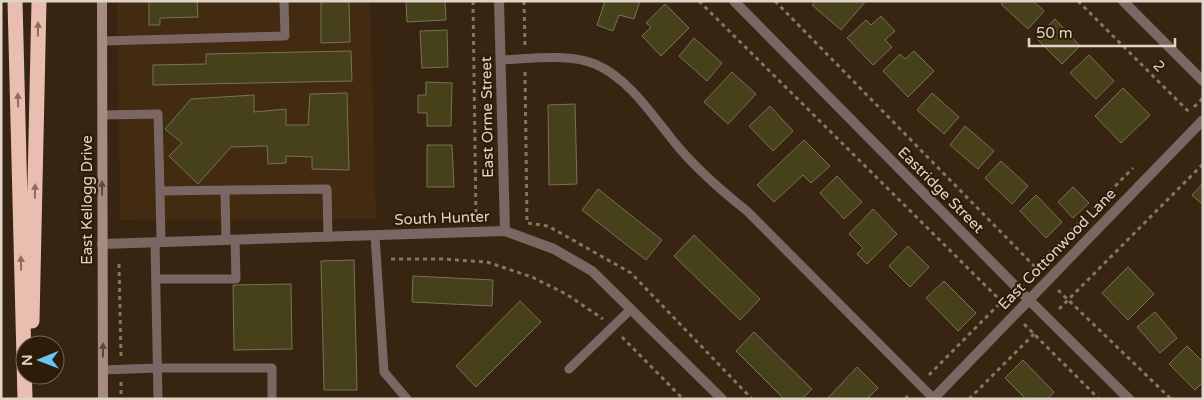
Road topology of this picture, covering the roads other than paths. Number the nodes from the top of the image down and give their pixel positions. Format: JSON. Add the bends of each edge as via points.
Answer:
{"nodes":[{"id":1,"x":15,"y":1,"type":"edge"},
{"id":2,"x":39,"y":1,"type":"edge"},
{"id":3,"x":102,"y":1,"type":"edge"},
{"id":4,"x":284,"y":1,"type":"edge"},
{"id":5,"x":499,"y":1,"type":"edge"},
{"id":6,"x":734,"y":1,"type":"edge"},
{"id":7,"x":1123,"y":1,"type":"edge"},
{"id":8,"x":102,"y":41,"type":"junction"},
{"id":9,"x":500,"y":60,"type":"junction"},
{"id":10,"x":1203,"y":81,"type":"edge"},
{"id":11,"x":102,"y":115,"type":"junction"},
{"id":12,"x":1202,"y":122,"type":"edge"},
{"id":13,"x":225,"y":190,"type":"junction"},
{"id":14,"x":160,"y":191,"type":"junction"},
{"id":15,"x":505,"y":232,"type":"junction"},
{"id":16,"x":375,"y":236,"type":"junction"},
{"id":17,"x":328,"y":237,"type":"junction"},
{"id":18,"x":231,"y":240,"type":"junction"},
{"id":19,"x":158,"y":242,"type":"junction"},
{"id":20,"x":102,"y":244,"type":"junction"},
{"id":21,"x":156,"y":279,"type":"junction"},
{"id":22,"x":1029,"y":300,"type":"junction"},
{"id":23,"x":630,"y":309,"type":"junction"},
{"id":24,"x":32,"y":335,"type":"edge"},
{"id":25,"x":158,"y":368,"type":"junction"},
{"id":26,"x":569,"y":369,"type":"dead end"},
{"id":27,"x":103,"y":370,"type":"junction"},
{"id":28,"x":31,"y":385,"type":"edge"},
{"id":29,"x":25,"y":399,"type":"edge"},
{"id":30,"x":31,"y":399,"type":"edge"},
{"id":31,"x":104,"y":399,"type":"edge"},
{"id":32,"x":158,"y":399,"type":"edge"},
{"id":33,"x":272,"y":399,"type":"edge"},
{"id":34,"x":407,"y":399,"type":"edge"},
{"id":35,"x":722,"y":399,"type":"edge"},
{"id":36,"x":934,"y":399,"type":"edge"},
{"id":37,"x":1129,"y":399,"type":"edge"}],
"edges":[{"from":29,"to":1,"type":"highway","one_way":true},
{"from":24,"to":2,"type":"highway","one_way":true},
{"from":3,"to":8,"type":"main road","name":"East Kellogg Drive"},
{"from":4,"to":8,"type":"lane","via":[[285,36]]},
{"from":5,"to":9,"type":"street","name":"East Orme Street"},
{"from":6,"to":22,"type":"street","name":"Eastridge Street"},
{"from":7,"to":10,"type":"street"},
{"from":8,"to":11,"type":"main road","name":"East Kellogg Drive"},
{"from":9,"to":15,"type":"street","name":"East Orme Street"},
{"from":9,"to":36,"type":"lane","via":[[566,58],[594,64],[618,77],[714,184],[747,211]]},
{"from":11,"to":14,"type":"lane","via":[[158,114]]},
{"from":20,"to":11,"type":"main road","name":"East Kellogg Drive","one_way":true},
{"from":12,"to":22,"type":"street","name":"East Cottonwood Lane"},
{"from":13,"to":14,"type":"lane"},
{"from":13,"to":17,"type":"lane","via":[[327,190]]},
{"from":13,"to":18,"type":"lane"},
{"from":14,"to":19,"type":"lane"},
{"from":15,"to":16,"type":"street","name":"South Hunter"},
{"from":15,"to":23,"type":"street","name":"South Hunter","via":[[554,249],[592,271]]},
{"from":16,"to":17,"type":"street","name":"South Hunter"},
{"from":16,"to":34,"type":"lane","via":[[384,372]]},
{"from":17,"to":18,"type":"street","name":"South Hunter"},
{"from":18,"to":19,"type":"street","name":"South Hunter"},
{"from":18,"to":21,"type":"lane","via":[[236,279]]},
{"from":19,"to":20,"type":"street","name":"South Hunter"},
{"from":19,"to":21,"type":"lane"},
{"from":27,"to":20,"type":"main road","name":"East Kellogg Drive","one_way":true},
{"from":21,"to":25,"type":"lane"},
{"from":22,"to":36,"type":"street","name":"East Cottonwood Lane"},
{"from":22,"to":37,"type":"street","name":"Eastridge Street"},
{"from":23,"to":26,"type":"lane"},
{"from":23,"to":35,"type":"street","name":"South Hunter"},
{"from":25,"to":27,"type":"lane"},
{"from":25,"to":32,"type":"lane"},
{"from":25,"to":33,"type":"lane","via":[[272,368]]},
{"from":27,"to":31,"type":"main road","name":"East Kellogg Drive"},
{"from":28,"to":30,"type":"highway"}]}
